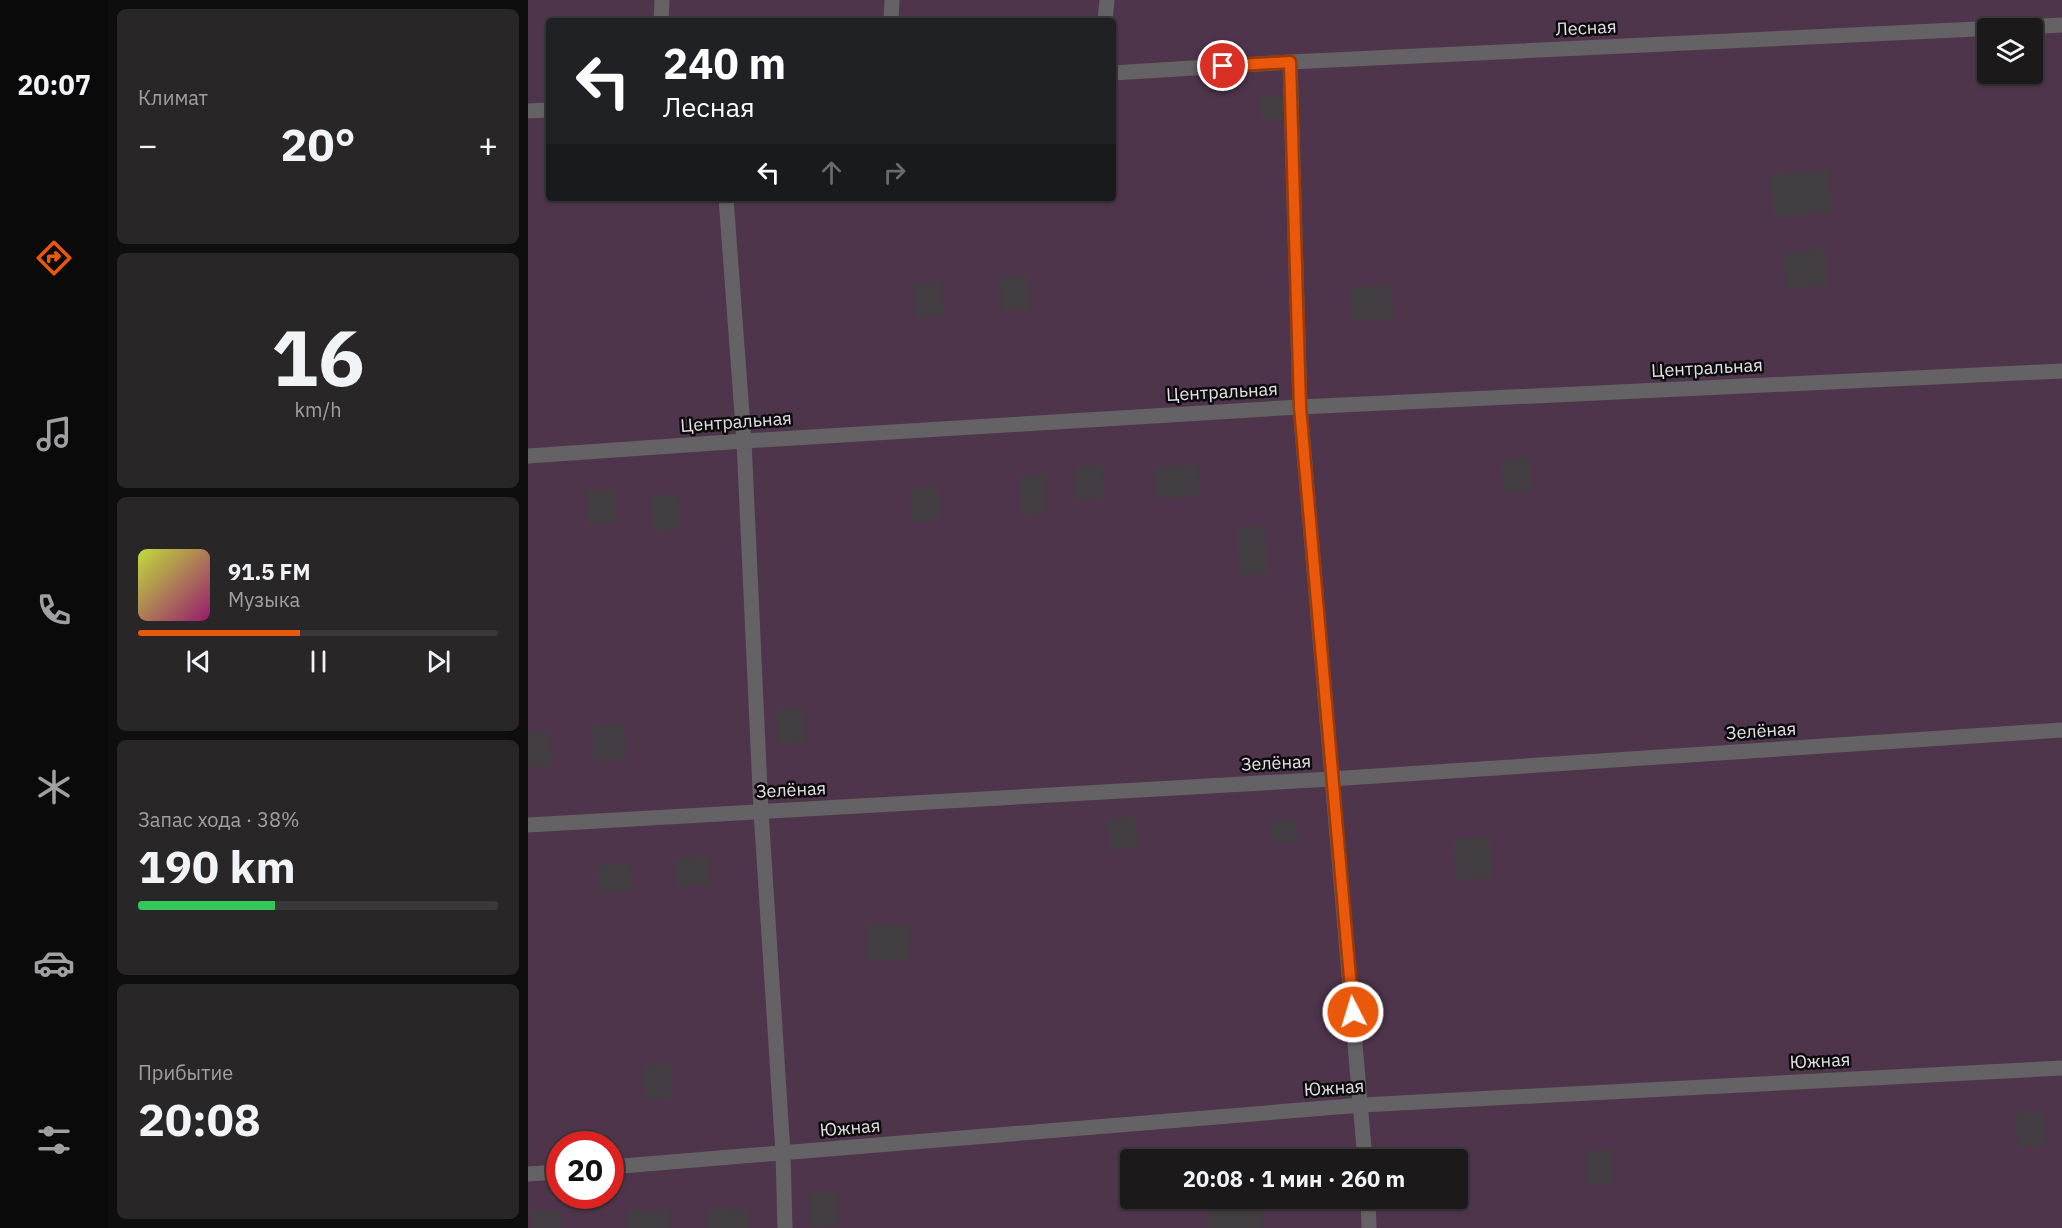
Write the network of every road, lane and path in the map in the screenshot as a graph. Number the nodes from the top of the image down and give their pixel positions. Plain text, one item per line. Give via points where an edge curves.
1 (662, 0) edge
2 (892, 0) edge
3 (1107, 0) edge
4 (661, 18) edge
5 (891, 18) edge
6 (1105, 18) edge
7 (2062, 25) edge
8 (1290, 62) junction
9 (1116, 73) edge
10 (546, 110) edge
11 (528, 111) edge
12 (726, 201) edge
13 (2062, 371) edge
14 (1300, 407) junction
15 (744, 441) junction
16 (528, 456) edge
17 (2062, 730) edge
18 (1331, 779) junction
19 (761, 812) junction
20 (528, 825) edge
21 (2062, 1068) edge
22 (1362, 1105) junction
23 (1364, 1149) edge
24 (783, 1153) junction
25 (624, 1166) edge
26 (546, 1173) edge
27 (528, 1174) edge
28 (1368, 1209) edge
29 (785, 1228) edge
30 (1369, 1228) edge

1 - 4 lane
2 - 5 lane
3 - 6 lane
7 - 8 lane, Лесная
8 - 9 lane, Лесная
8 - 14 lane
10 - 11 lane
12 - 15 lane
13 - 14 lane, Центральная
14 - 15 lane, Центральная
14 - 18 lane
15 - 16 lane, Центральная
15 - 19 lane
17 - 18 lane, Зелёная
18 - 19 lane, Зелёная
18 - 22 lane
19 - 20 lane, Зелёная
19 - 24 lane
21 - 22 lane, Южная
22 - 23 lane
22 - 24 lane, Южная
24 - 25 lane, Южная
24 - 29 lane
26 - 27 lane
28 - 30 lane

